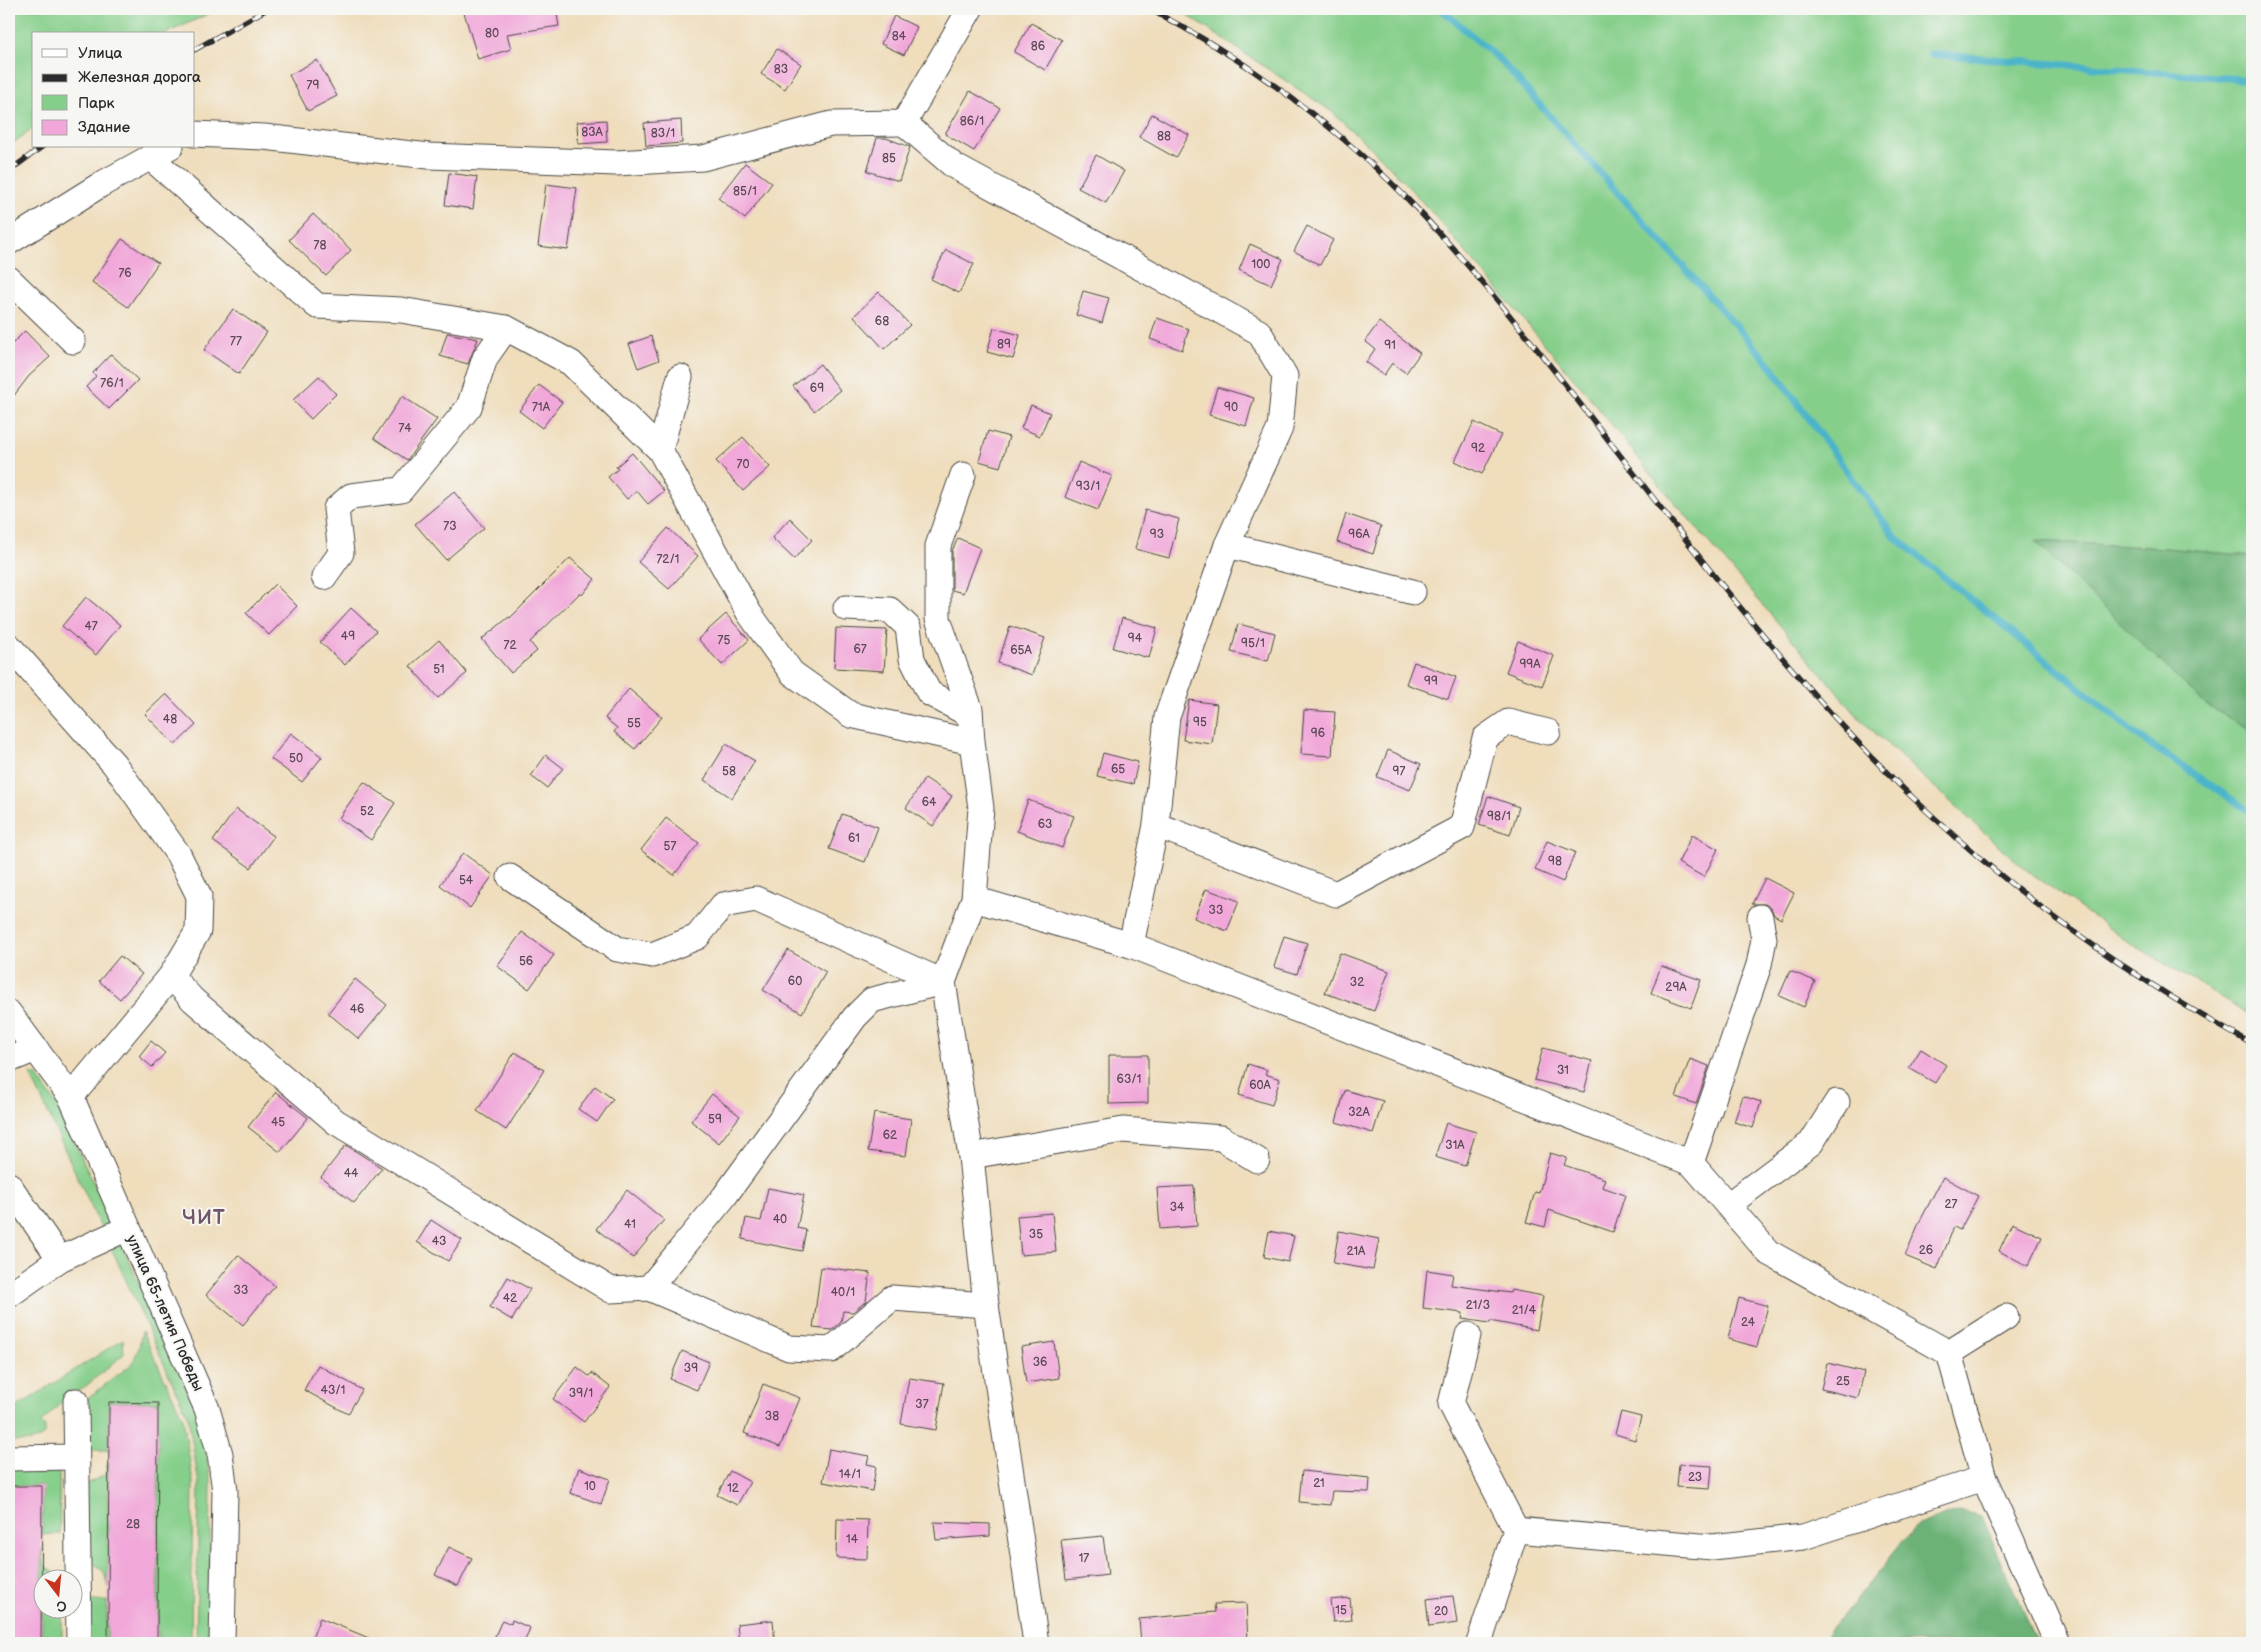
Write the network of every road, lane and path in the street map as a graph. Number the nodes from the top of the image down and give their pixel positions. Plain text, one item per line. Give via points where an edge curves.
1 (970, 9) edge
2 (904, 123) junction
3 (195, 134) edge
4 (160, 152) edge
5 (9, 242) edge
6 (9, 279) edge
7 (506, 328) junction
8 (73, 341) dead end
9 (680, 377) dead end
10 (660, 450) junction
11 (963, 475) dead end
12 (1227, 545) junction
13 (324, 577) dead end
14 (1413, 592) dead end
15 (846, 608) dead end
16 (9, 646) edge
17 (970, 715) junction
18 (1548, 732) dead end
19 (972, 742) junction
20 (1156, 825) junction
21 (510, 877) dead end
22 (974, 899) junction
23 (1760, 917) dead end
24 (1131, 945) junction
25 (171, 976) junction
26 (943, 982) junction
27 (9, 1013) edge
28 (36, 1049) junction
29 (9, 1060) edge
30 (71, 1097) junction
31 (1837, 1102) dead end
32 (971, 1156) junction
33 (1257, 1160) dead end
34 (1691, 1162) junction
35 (9, 1185) edge
36 (1728, 1205) junction
37 (128, 1228) junction
38 (60, 1259) junction
39 (649, 1288) junction
40 (9, 1296) edge
41 (986, 1304) junction
42 (2006, 1317) dead end
43 (1468, 1334) dead end
44 (1949, 1353) junction
45 (76, 1401) dead end
46 (76, 1457) junction
47 (9, 1458) edge
48 (1984, 1478) junction
49 (1516, 1530) junction
50 (79, 1643) edge
51 (222, 1643) edge
52 (1036, 1643) edge
53 (1479, 1643) edge
54 (2057, 1643) edge

1 - 2 street
2 - 3 street via 831,124 703,158 616,163 429,156 264,137
2 - 12 street via 954,166 1259,332 1285,376 1280,428
4 - 5 street
4 - 7 street via 317,306 401,310
6 - 8 street
7 - 10 street via 571,363
7 - 13 street via 485,358 469,406 401,490 351,496 336,508 341,553
9 - 10 street
10 - 19 street via 749,613 792,673 851,715
11 - 17 street via 938,546 938,619
12 - 14 street
12 - 20 street via 1167,716
15 - 17 street via 890,610 908,627 912,659 929,693
16 - 25 street via 114,764 178,854 199,896 198,931
17 - 19 street
18 - 20 street via 1508,722 1485,738 1462,827 1336,894
19 - 22 street via 981,808
20 - 24 street
21 - 26 street via 617,949 652,955 697,937 723,905 756,899
22 - 24 street
22 - 26 street
23 - 34 street via 1764,939 1759,965
24 - 34 street
25 - 30 street
25 - 39 street via 194,1000 336,1122 611,1290
26 - 32 street
26 - 39 street via 872,1000 854,1017 724,1197
27 - 28 street, улица 65-летия Победы
28 - 29 street
28 - 30 street, улица 65-летия Победы
30 - 37 street, улица 65-летия Победы
31 - 36 street via 1811,1144
32 - 33 street via 1123,1130 1221,1138
32 - 41 street
34 - 36 street
35 - 38 street
36 - 44 street via 1768,1252
37 - 38 street
37 - 51 street, улица 65-летия Победы via 207,1409 220,1454 225,1491
38 - 40 street
39 - 41 street via 789,1348 831,1350 892,1298
41 - 52 street
42 - 44 street
43 - 49 street via 1451,1404
44 - 48 street
45 - 46 street
46 - 47 street
46 - 50 street
48 - 49 street via 1803,1537 1749,1543 1712,1547
48 - 54 street
49 - 53 street

